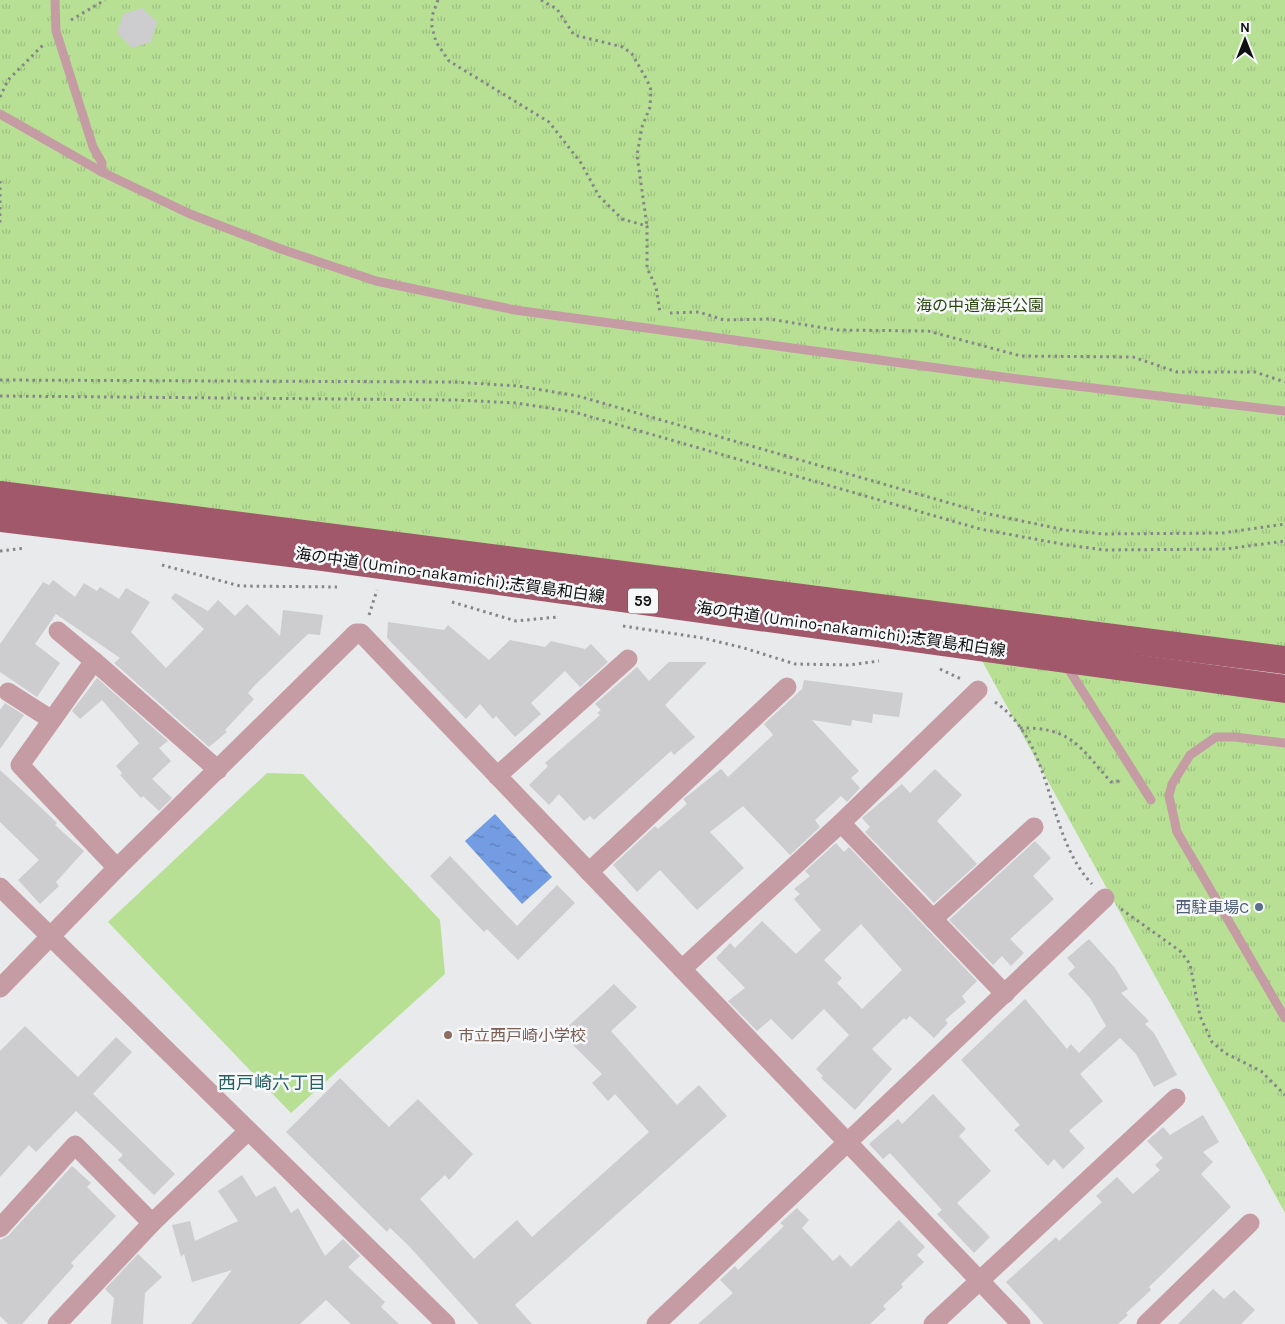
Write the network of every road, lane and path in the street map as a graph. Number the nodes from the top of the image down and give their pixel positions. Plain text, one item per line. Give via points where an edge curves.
1 (55, 0) edge
2 (438, 0) edge
3 (541, 0) edge
4 (0, 114) edge
5 (102, 172) junction
6 (0, 181) edge
7 (0, 225) edge
8 (647, 226) junction
9 (660, 314) junction
10 (657, 330) junction
11 (0, 380) edge
12 (1285, 382) edge
13 (0, 396) edge
14 (1285, 411) edge
15 (0, 495) edge
16 (0, 518) edge
17 (1285, 524) edge
18 (1285, 541) edge
19 (33, 546) dead end
20 (0, 551) edge
21 (152, 562) dead end
22 (338, 587) dead end
23 (367, 589) dead end
24 (377, 590) junction
25 (386, 590) dead end
26 (443, 600) dead end
27 (559, 616) dead end
28 (617, 624) dead end
29 (58, 631) dead end
30 (361, 633) junction
31 (1061, 658) junction
32 (628, 659) dead end
33 (1285, 660) edge
34 (94, 661) junction
35 (888, 662) dead end
36 (933, 666) dead end
37 (786, 687) dead end
38 (1285, 689) edge
39 (978, 690) junction
40 (8, 692) dead end
41 (52, 720) junction
42 (1020, 728) junction
43 (1285, 743) edge
44 (218, 770) junction
45 (497, 776) junction
46 (1138, 779) junction
47 (1152, 800) dead end
48 (841, 823) junction
49 (1034, 827) dead end
50 (118, 868) junction
51 (589, 872) junction
52 (0, 887) edge
53 (1105, 898) junction
54 (933, 919) junction
55 (50, 937) junction
56 (682, 969) junction
57 (0, 988) edge
58 (1005, 994) junction
59 (1285, 1018) edge
60 (1285, 1095) edge
61 (1176, 1098) dead end
62 (248, 1131) junction
63 (848, 1144) junction
64 (152, 1223) junction
65 (1250, 1223) dead end
66 (0, 1228) edge
67 (979, 1280) junction
68 (57, 1324) edge
69 (446, 1324) edge
70 (656, 1324) edge
71 (933, 1324) edge
72 (1021, 1324) edge
73 (1146, 1324) edge

1 - 5 lane via 56,32 93,147 102,163
2 - 8 path via 432,27 436,42 449,61 549,122 581,163 599,196 622,219
3 - 8 path via 556,9 574,35 604,40 632,54 647,80 651,90 650,107 637,155
4 - 5 lane
5 - 10 lane via 199,217 280,249 376,281 515,310
6 - 7 path
8 - 9 path via 647,268 656,287
9 - 10 path
9 - 12 path via 699,312 724,320 769,319 836,330 928,332 1021,356 1133,357 1177,372 1255,372
10 - 14 lane via 1008,378
11 - 17 path via 455,382 518,386 578,396 984,513 1064,530 1103,534 1222,534
13 - 18 path via 338,398 516,403 574,412 980,529 1066,545 1105,550 1226,549
15 - 33 main road, 海の中道 (Umino-nakamichi);志賀島和白線 / 59
16 - 31 main road, 海の中道 (Umino-nakamichi);志賀島和白線 / 59 via 323,557
19 - 20 path
21 - 22 path via 240,586
23 - 24 path
24 - 25 path
24 - 30 path
26 - 27 path via 516,621
28 - 35 path via 703,638 795,664
29 - 34 street
30 - 44 street via 356,634
30 - 45 street
31 - 38 main road, 海の中道 (Umino-nakamichi);志賀島和白線 / 59
31 - 46 lane
32 - 45 street
34 - 41 street
34 - 44 street
36 - 39 path
37 - 51 street
39 - 42 path via 1006,710
39 - 48 street
40 - 41 street
41 - 50 street via 20,765
42 - 46 path via 1041,728 1073,739 1111,782
42 - 53 path via 1031,744 1047,781 1066,839 1084,876
43 - 59 lane via 1216,737 1190,755 1172,784 1169,796 1177,832
44 - 50 street
45 - 51 street
46 - 47 lane
48 - 54 street
48 - 56 street
49 - 54 street
50 - 55 street
51 - 56 street
52 - 55 street
53 - 58 street
53 - 60 path via 1180,951 1190,964 1200,1016 1212,1042 1225,1053 1261,1071
54 - 58 street
55 - 57 street
55 - 62 street
56 - 63 street
58 - 63 street
61 - 67 street
62 - 64 street
62 - 69 street
63 - 67 street
63 - 70 street
64 - 66 street via 75,1145
64 - 68 street
65 - 73 street
67 - 71 street
67 - 72 street

